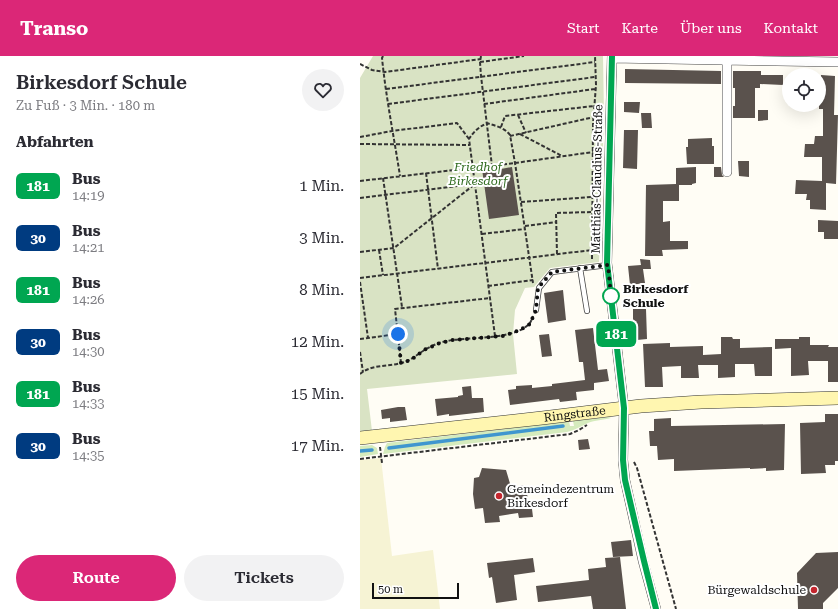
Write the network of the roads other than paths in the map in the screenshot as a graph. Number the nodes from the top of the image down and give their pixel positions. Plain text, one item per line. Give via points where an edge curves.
1 (612, 57) edge
2 (727, 60) junction
3 (838, 62) edge
4 (727, 172) dead end
5 (608, 265) junction
6 (580, 268) junction
7 (536, 310) road end
8 (587, 311) dead end
9 (838, 398) edge
10 (624, 408) junction
11 (360, 438) edge
12 (656, 609) edge

1 - 2 street
1 - 5 street, Matthias-Claudius-Straße
2 - 3 street
2 - 4 street
5 - 6 lane
5 - 10 street, Matthias-Claudius-Straße
6 - 7 lane via 552,272 538,288
6 - 8 lane
9 - 10 main road, Ringstraße via 701,402
10 - 11 main road, Ringstraße
10 - 12 street, Matthias-Claudius-Straße via 625,480

